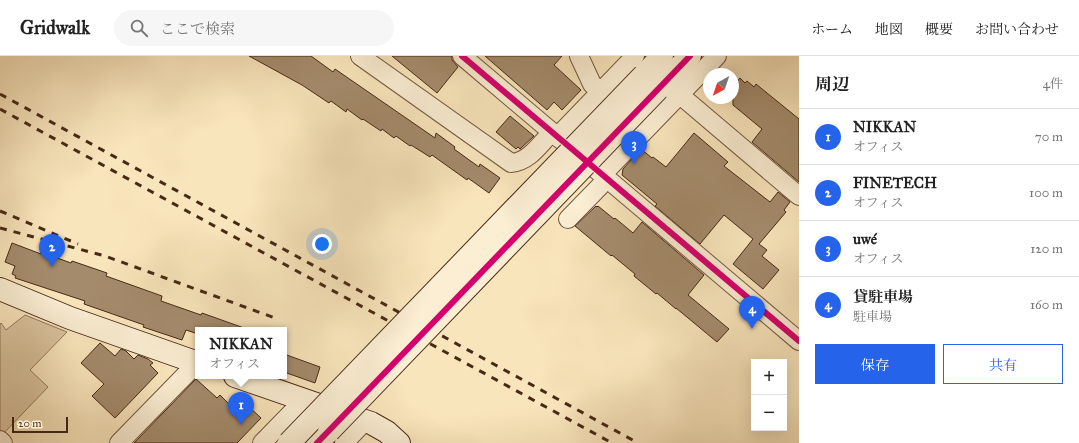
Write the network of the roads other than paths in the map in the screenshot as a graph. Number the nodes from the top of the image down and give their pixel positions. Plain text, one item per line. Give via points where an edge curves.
1 (360, 56) edge
2 (463, 56) edge
3 (579, 56) edge
4 (662, 56) edge
5 (690, 56) edge
6 (717, 56) edge
7 (646, 73) edge
8 (601, 92) junction
9 (680, 95) junction
10 (555, 134) junction
11 (604, 177) junction
12 (799, 196) edge
13 (568, 220) dead end
14 (0, 290) edge
15 (799, 341) edge
16 (195, 362) edge
17 (195, 365) edge
18 (244, 379) edge
19 (304, 400) junction
20 (365, 421) junction
21 (0, 440) edge
22 (4, 443) edge
23 (119, 443) edge
24 (262, 443) edge
25 (289, 443) edge
26 (317, 443) edge
27 (344, 443) edge
28 (399, 443) edge

1 - 10 street via 511,163 519,163
2 - 10 street
3 - 8 street via 592,84
4 - 7 street
5 - 7 street
6 - 9 street
7 - 8 street
7 - 25 street, bridge
7 - 26 street, bridge
8 - 10 street
9 - 11 street
9 - 12 street
10 - 11 street
11 - 13 street
11 - 15 street
14 - 16 street via 83,323
17 - 23 street
18 - 19 street
19 - 20 street
19 - 24 street
20 - 27 street
20 - 28 street via 387,432
21 - 22 street

